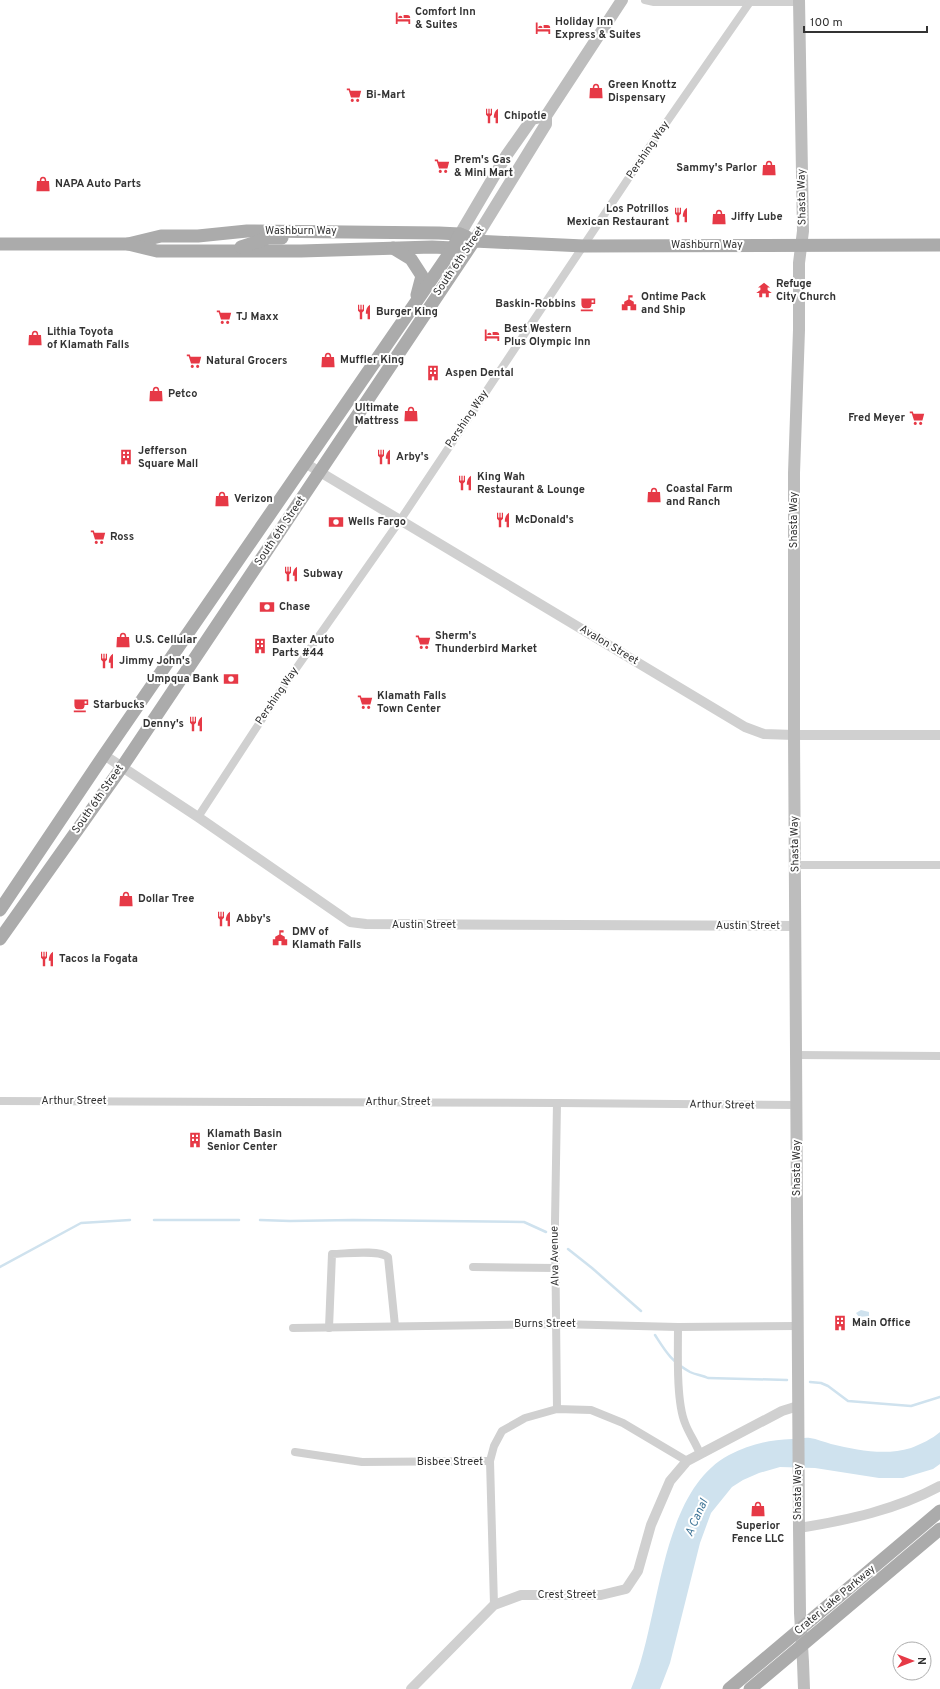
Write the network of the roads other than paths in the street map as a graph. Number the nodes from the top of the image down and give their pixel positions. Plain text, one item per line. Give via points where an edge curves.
1 (622, 0) edge
2 (645, 0) edge
3 (799, 1) edge
4 (750, 2) junction
5 (546, 116) junction
6 (313, 231) junction
7 (355, 232) junction
8 (222, 233) junction
9 (460, 234) junction
10 (474, 241) junction
11 (0, 244) edge
12 (128, 244) junction
13 (584, 246) junction
14 (801, 246) junction
15 (940, 246) edge
16 (393, 248) junction
17 (453, 248) junction
18 (172, 251) junction
19 (230, 251) junction
20 (271, 251) junction
21 (414, 305) junction
22 (305, 463) junction
23 (320, 471) junction
24 (401, 519) junction
25 (940, 735) edge
26 (794, 736) junction
27 (104, 755) junction
28 (122, 766) junction
29 (198, 817) junction
30 (940, 865) edge
31 (795, 866) junction
32 (0, 910) edge
33 (795, 926) junction
34 (0, 939) edge
35 (796, 1055) junction
36 (940, 1056) edge
37 (0, 1101) edge
38 (557, 1103) junction
39 (796, 1106) junction
40 (473, 1267) dead end
41 (556, 1268) junction
42 (557, 1324) junction
43 (394, 1326) junction
44 (798, 1326) junction
45 (678, 1327) junction
46 (293, 1328) dead end
47 (330, 1328) junction
48 (798, 1406) junction
49 (557, 1409) junction
50 (295, 1452) dead end
51 (700, 1454) junction
52 (490, 1461) junction
53 (687, 1461) junction
54 (940, 1486) edge
55 (940, 1512) edge
56 (799, 1528) junction
57 (940, 1529) edge
58 (494, 1605) junction
59 (801, 1629) junction
60 (802, 1645) junction
61 (411, 1689) edge
62 (729, 1689) edge
63 (750, 1689) edge
64 (804, 1689) edge

1 - 5 main road, South 6th Street
2 - 4 street
3 - 4 street
3 - 14 main road, Shasta Way via 803,231
4 - 13 street, Pershing Way
5 - 9 main road, South 6th Street via 532,119 506,156
5 - 10 main road, South 6th Street via 546,124
6 - 7 main road, Washburn Way
6 - 8 main road, Washburn Way
6 - 19 main road via 313,238 268,238
7 - 9 main road, Washburn Way
7 - 20 main road via 331,241 279,243 273,246
8 - 12 main road, Washburn Way via 161,236
8 - 18 main road via 221,242
9 - 10 main road, Washburn Way
9 - 17 main road, South 6th Street
10 - 13 main road, Washburn Way
10 - 17 main road, Washburn Way
10 - 23 main road, South 6th Street
11 - 12 main road, Washburn Way
12 - 18 main road, Washburn Way via 157,251
13 - 14 main road, Washburn Way
13 - 24 street, Pershing Way
14 - 15 main road, Washburn Way
14 - 26 main road, Shasta Way via 794,473
16 - 17 main road, Washburn Way
16 - 20 main road, Washburn Way
16 - 21 main road via 411,259 422,276
17 - 21 main road, South 6th Street
18 - 19 main road, Washburn Way
19 - 20 main road, Washburn Way
21 - 22 main road, South 6th Street
22 - 23 street, Avalon Street
22 - 27 main road, South 6th Street
23 - 24 street, Avalon Street
23 - 28 main road, South 6th Street
24 - 26 street, Avalon Street via 745,727 764,734
24 - 29 street, Pershing Way via 280,690
25 - 26 street, Avalon Street
26 - 31 main road, Shasta Way
27 - 28 street, Austin Street
27 - 32 main road, South 6th Street
28 - 29 street, Austin Street
28 - 34 main road, South 6th Street
29 - 33 street, Austin Street via 350,922
30 - 31 street
31 - 33 main road, Shasta Way
33 - 35 main road, Shasta Way
35 - 36 street
35 - 39 main road, Shasta Way
37 - 38 street, Arthur Street
38 - 39 street, Arthur Street
38 - 41 street, Alva Avenue
39 - 44 main road, Shasta Way
40 - 41 street
41 - 42 street, Alva Avenue
42 - 43 street, Burns Street
42 - 45 street, Burns Street
42 - 49 street, Alva Avenue
43 - 47 street, Burns Street
43 - 47 street via 388,1257 375,1253 332,1254
44 - 45 street, Burns Street
44 - 48 main road, Shasta Way
45 - 51 street via 680,1404 685,1424
46 - 47 street, Burns Street
48 - 51 street, Crest Street via 782,1411
48 - 56 main road, Shasta Way
49 - 52 street, Bisbee Street via 525,1418 502,1431
49 - 53 street, Bisbee Street via 591,1410 623,1423
50 - 52 street, Bisbee Street via 362,1462
51 - 53 street, Crest Street
52 - 58 street
53 - 58 street, Crest Street via 670,1481 651,1525 638,1571 626,1589 601,1596 521,1595
54 - 56 street via 919,1498 891,1508
55 - 59 main road, Crater Lake Parkway
56 - 59 main road, Shasta Way
57 - 60 main road, Crater Lake Parkway
58 - 61 street, Crest Street
59 - 60 main road, Shasta Way
59 - 62 main road, Crater Lake Parkway
60 - 63 main road, Crater Lake Parkway
60 - 64 main road, Shasta Way

